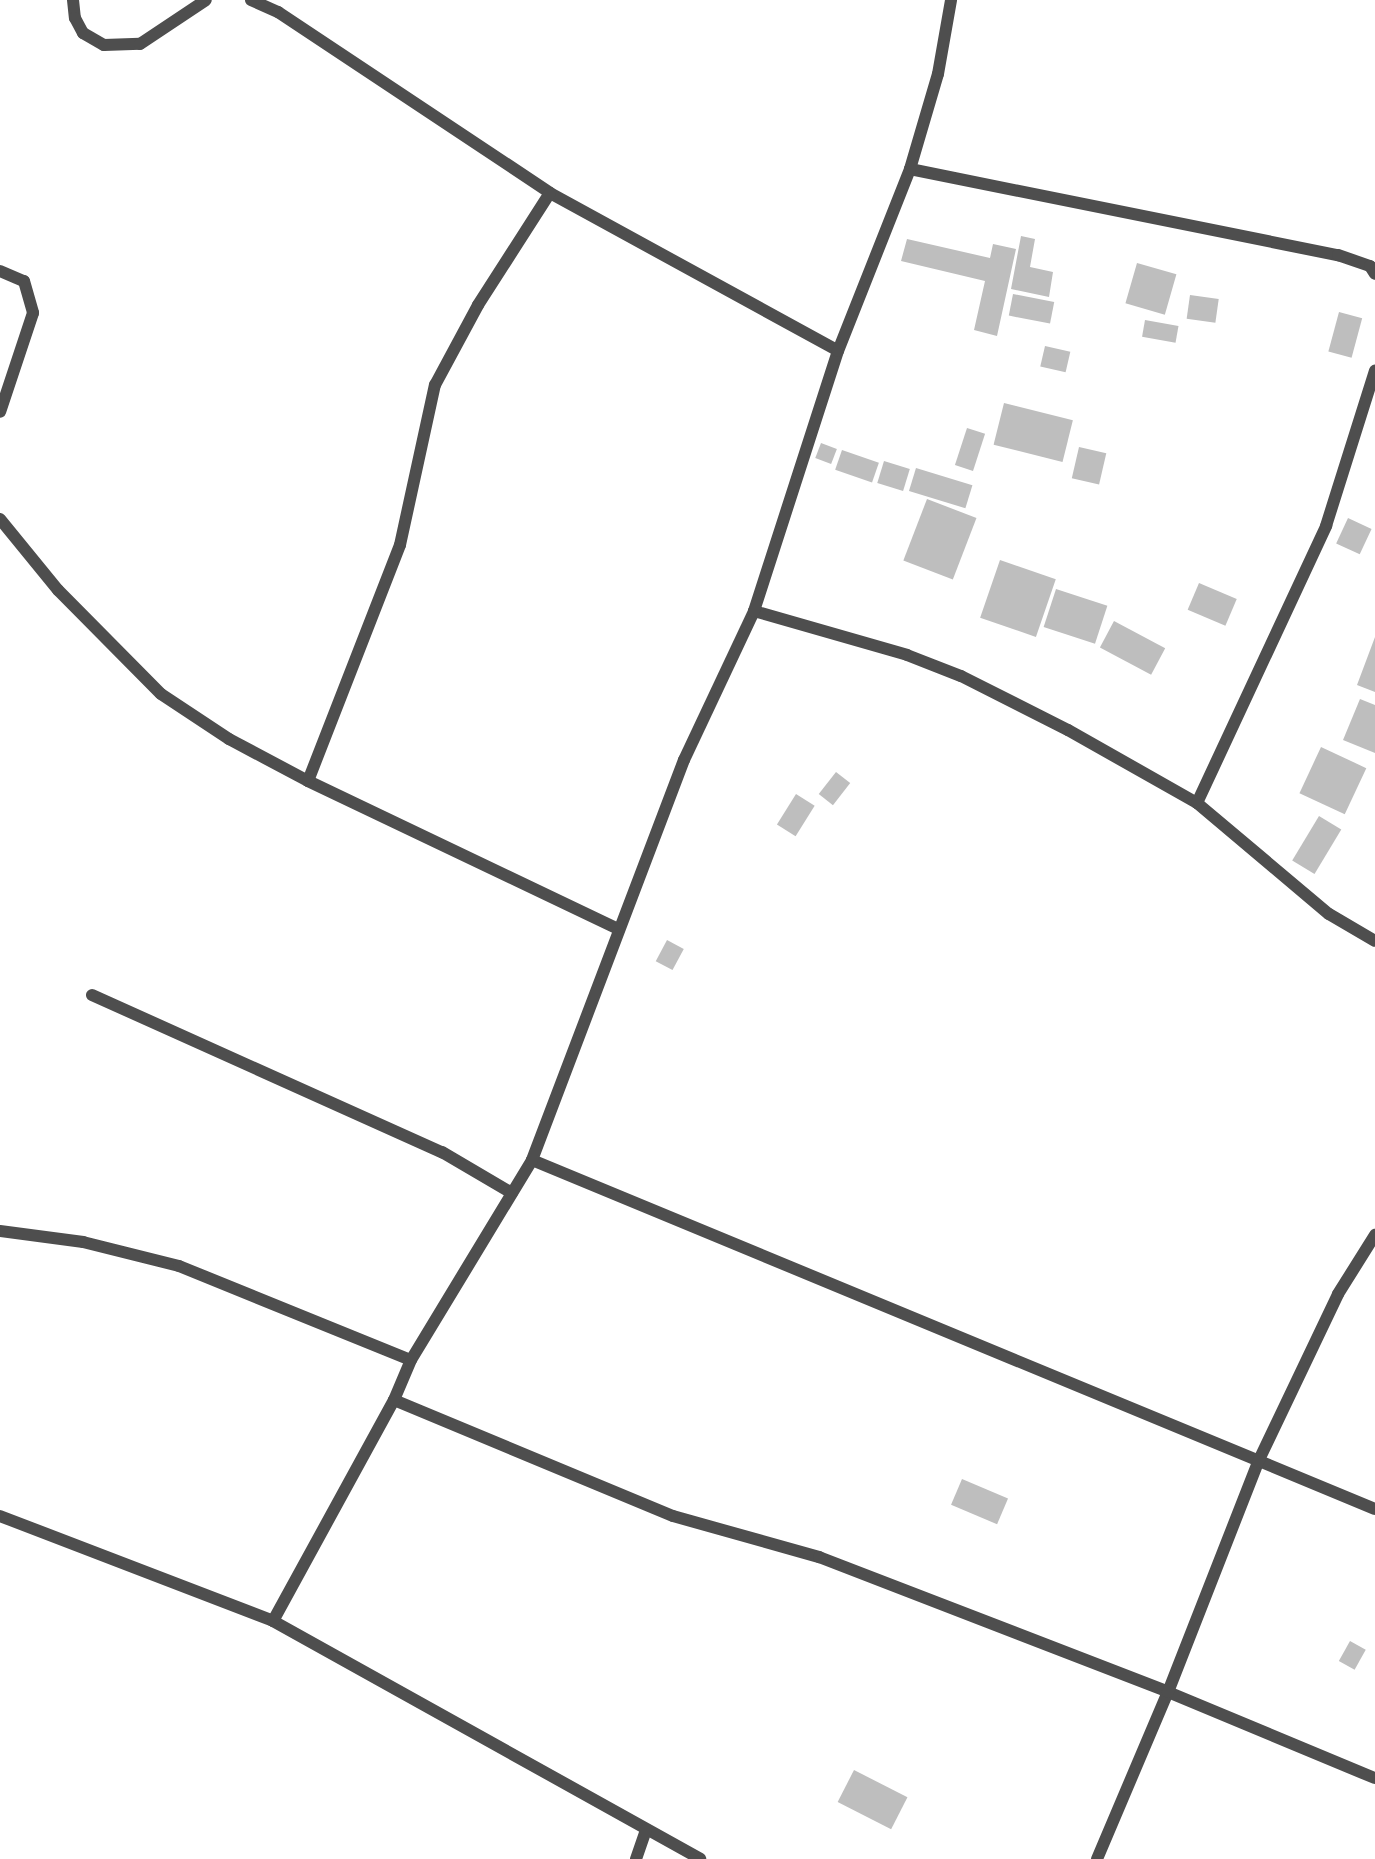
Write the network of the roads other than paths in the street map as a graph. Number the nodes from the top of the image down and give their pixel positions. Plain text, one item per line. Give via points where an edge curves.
1 (73, 0) edge
2 (206, 0) edge
3 (251, 0) edge
4 (951, 0) edge
5 (910, 169) junction
6 (550, 194) junction
7 (0, 271) edge
8 (1375, 274) edge
9 (838, 351) junction
10 (1375, 371) edge
11 (0, 412) edge
12 (0, 519) edge
13 (754, 611) junction
14 (308, 781) junction
15 (1197, 804) junction
16 (618, 929) junction
17 (1375, 941) edge
18 (92, 995) dead end
19 (532, 1160) junction
20 (512, 1193) junction
21 (0, 1231) edge
22 (1375, 1235) edge
23 (411, 1360) junction
24 (394, 1400) junction
25 (1258, 1462) junction
26 (1375, 1509) edge
27 (0, 1516) edge
28 (273, 1621) junction
29 (1168, 1692) junction
30 (1375, 1778) edge
31 (646, 1830) junction
32 (636, 1859) edge
33 (700, 1859) edge
34 (1097, 1859) edge

1 - 2 street via 75,18 83,33 104,45 140,44
3 - 6 street via 278,12
4 - 5 street via 938,74
5 - 8 street via 1338,255 1370,266
5 - 9 street
6 - 9 street
6 - 14 street via 478,305 435,385 400,545
7 - 11 street via 24,281 33,313
9 - 13 street
10 - 15 street via 1326,526
12 - 14 street via 58,590 161,694 229,739
13 - 15 street via 907,655 961,676 1068,730
13 - 16 street via 684,760
14 - 16 street
15 - 17 street via 1329,914
16 - 19 street
18 - 20 street via 442,1152
19 - 20 street
19 - 25 street
20 - 23 street
21 - 23 street via 83,1242 179,1266
22 - 25 street via 1338,1294
23 - 24 street
24 - 28 street
24 - 29 street via 674,1516 819,1557
25 - 26 street
25 - 29 street
27 - 28 street
28 - 31 street
29 - 30 street
29 - 34 street
31 - 32 street
31 - 33 street

